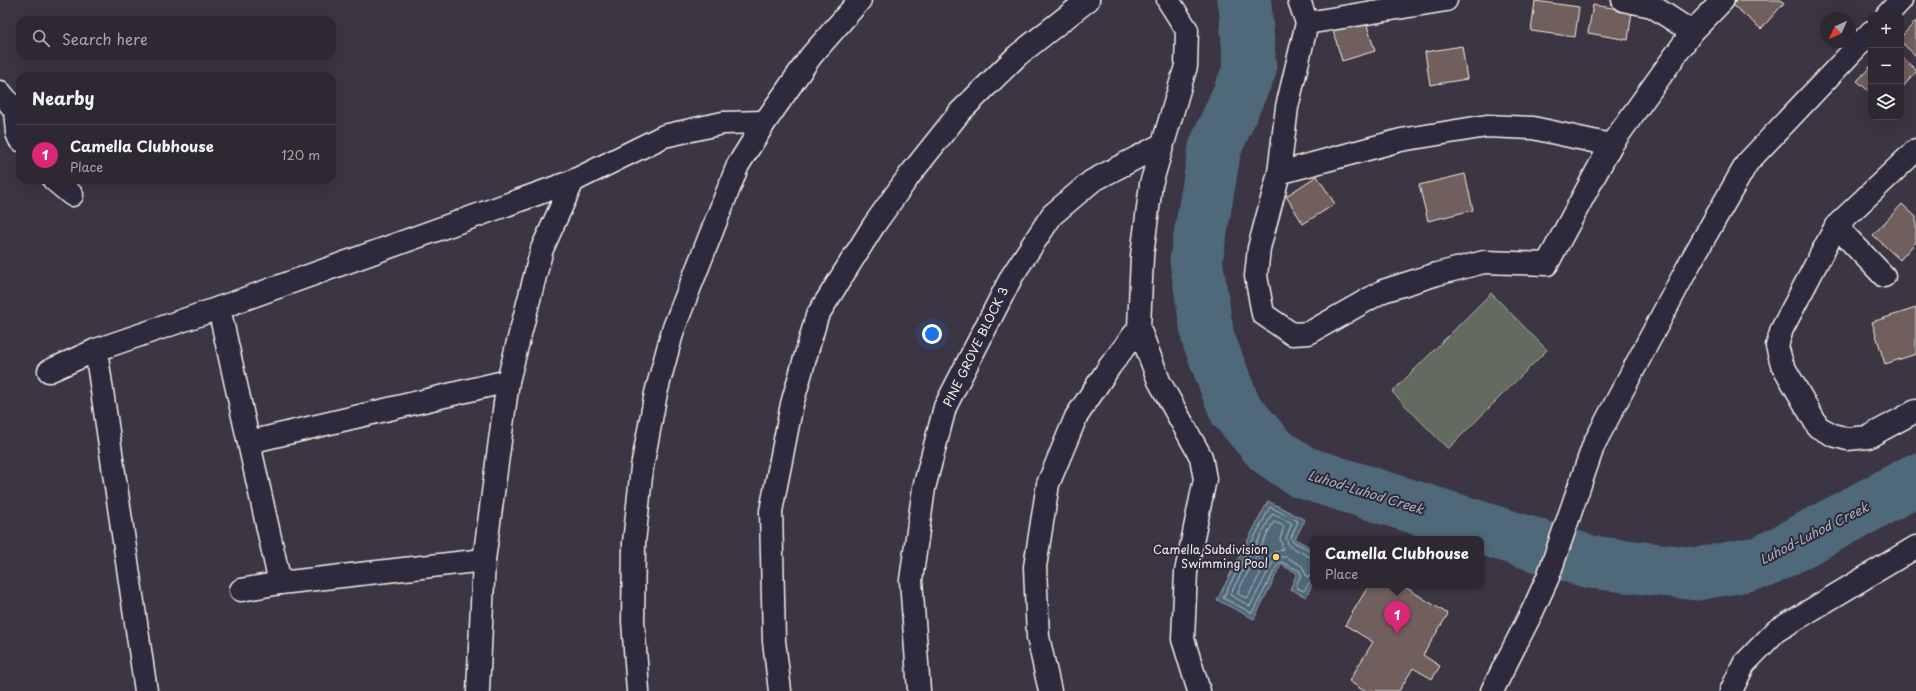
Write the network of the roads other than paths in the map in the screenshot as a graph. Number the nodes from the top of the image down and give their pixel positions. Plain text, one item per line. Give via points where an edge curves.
1 (860, 0) edge
2 (1088, 0) edge
3 (1168, 0) edge
4 (1299, 0) edge
5 (1446, 0) edge
6 (1623, 0) edge
7 (1723, 0) edge
8 (1901, 0) edge
9 (1890, 12) edge
10 (1307, 23) junction
11 (1692, 32) junction
12 (1868, 35) edge
13 (0, 92) edge
14 (16, 106) edge
15 (765, 122) junction
16 (1611, 145) junction
17 (1161, 146) junction
18 (1916, 150) edge
19 (1279, 173) junction
20 (572, 181) junction
21 (59, 184) edge
22 (72, 195) dead end
23 (1836, 226) junction
24 (1884, 276) dead end
25 (219, 308) junction
26 (1138, 328) junction
27 (96, 350) junction
28 (49, 371) dead end
29 (508, 381) junction
30 (1916, 411) edge
31 (249, 442) junction
32 (1916, 547) edge
33 (484, 560) junction
34 (280, 583) junction
35 (241, 590) dead end
36 (146, 691) edge
37 (478, 691) edge
38 (638, 691) edge
39 (780, 691) edge
40 (919, 691) edge
41 (1050, 691) edge
42 (1199, 691) edge
43 (1492, 691) edge
44 (1731, 691) edge

1 - 15 street via 811,56
2 - 39 street via 1018,55 960,112 874,225 817,316 792,404 771,511 774,641
3 - 17 street via 1187,30 1186,66
4 - 10 street
5 - 10 street
6 - 11 street via 1652,6
7 - 11 street
8 - 9 street
10 - 19 street via 1287,107
11 - 16 street
12 - 43 street via 1747,163 1594,444 1548,577
13 - 14 street
15 - 20 street via 723,123 664,136
15 - 38 street via 735,173 673,330 656,393 642,467 634,543 632,620
16 - 19 street via 1533,128 1487,126 1401,140
16 - 19 street via 1547,264 1484,262 1437,274 1383,291 1309,332 1292,334 1263,314 1256,276 1259,248
17 - 26 street via 1151,184 1142,256
17 - 40 street, PINE GROVE BLOCK 3 via 1092,181 1052,215 1012,276 945,407 924,488 911,580
18 - 23 street
20 - 25 street
20 - 29 street via 542,249
21 - 22 street
23 - 24 street
23 - 30 street via 1782,328 1777,346 1782,364 1818,428 1833,435 1847,439 1868,437
25 - 27 street
25 - 31 street
26 - 41 street via 1076,417 1048,484 1035,567 1038,637
26 - 42 street via 1159,381 1201,457 1205,479 1186,572 1183,639
27 - 28 street
27 - 36 street
29 - 31 street
29 - 33 street
31 - 34 street
32 - 44 street via 1776,630 1744,664
33 - 34 street
33 - 37 street
34 - 35 street

